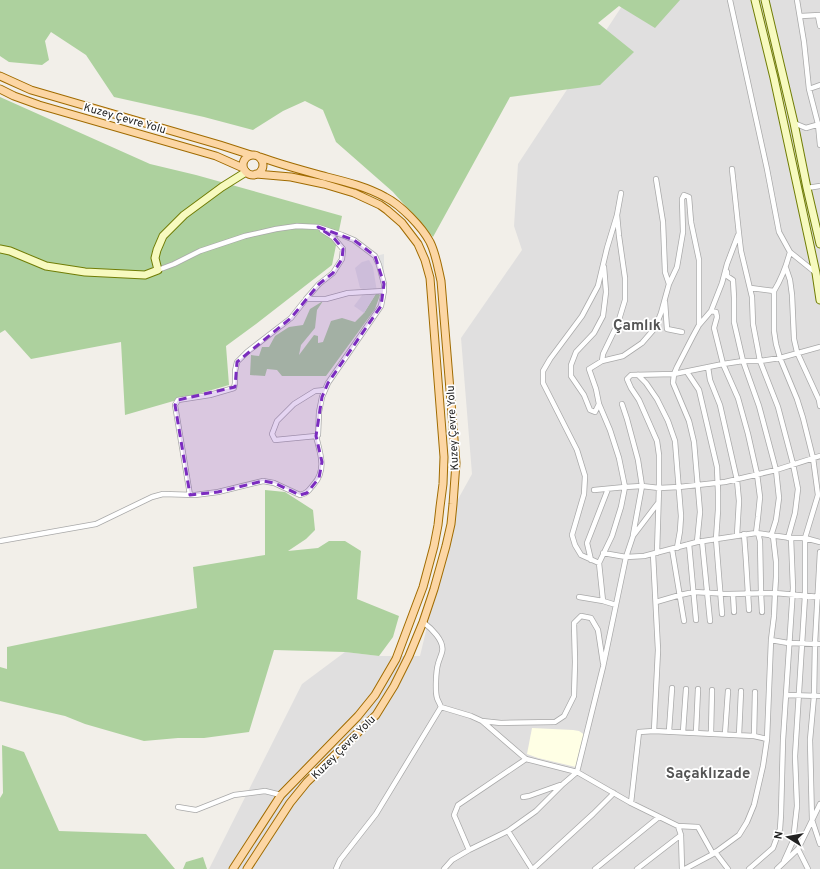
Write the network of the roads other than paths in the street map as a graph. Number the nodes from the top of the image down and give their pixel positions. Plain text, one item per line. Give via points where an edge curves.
1 (730, 0) edge
2 (755, 0) edge
3 (765, 0) edge
4 (797, 0) edge
5 (801, 16) junction
6 (819, 16) edge
7 (820, 26) edge
8 (0, 76) edge
9 (820, 86) edge
10 (0, 89) edge
11 (809, 89) junction
12 (794, 123) junction
13 (819, 124) edge
14 (820, 145) edge
15 (251, 154) junction
16 (260, 157) junction
17 (732, 169) dead end
18 (244, 170) junction
19 (256, 174) junction
20 (656, 179) dead end
21 (820, 186) edge
22 (807, 188) junction
23 (621, 193) dead end
24 (617, 215) junction
25 (318, 228) junction
26 (738, 234) junction
27 (820, 244) edge
28 (0, 249) edge
29 (790, 252) junction
30 (604, 262) junction
31 (727, 264) junction
32 (786, 268) junction
33 (158, 270) junction
34 (816, 273) junction
35 (669, 284) junction
36 (750, 288) junction
37 (384, 291) junction
38 (774, 292) junction
39 (306, 299) junction
40 (664, 300) junction
41 (820, 300) edge
42 (711, 311) junction
43 (699, 325) junction
44 (682, 332) dead end
45 (820, 347) edge
46 (798, 352) junction
47 (780, 358) junction
48 (602, 361) junction
49 (743, 361) junction
50 (760, 361) junction
51 (723, 364) junction
52 (708, 367) junction
53 (687, 372) junction
54 (674, 374) junction
55 (638, 375) junction
56 (325, 390) junction
57 (599, 404) junction
58 (622, 404) dead end
59 (820, 406) edge
60 (316, 436) junction
61 (820, 456) edge
62 (813, 458) junction
63 (793, 464) junction
64 (776, 470) junction
65 (757, 474) junction
66 (737, 480) junction
67 (718, 483) junction
68 (698, 485) junction
69 (642, 486) junction
70 (626, 487) junction
71 (679, 487) junction
72 (659, 488) junction
73 (608, 489) junction
74 (594, 490) dead end
75 (190, 495) junction
76 (658, 503) junction
77 (757, 533) junction
78 (744, 534) junction
79 (736, 535) junction
80 (633, 536) junction
81 (772, 536) junction
82 (790, 538) junction
83 (805, 538) junction
84 (716, 539) junction
85 (0, 542) edge
86 (700, 542) junction
87 (820, 542) edge
88 (689, 544) junction
89 (674, 548) junction
90 (820, 552) edge
91 (603, 553) junction
92 (655, 554) junction
93 (626, 557) junction
94 (591, 560) junction
95 (598, 562) junction
96 (694, 592) junction
97 (707, 593) junction
98 (761, 593) junction
99 (720, 594) junction
100 (733, 594) junction
101 (748, 594) junction
102 (775, 594) junction
103 (680, 595) junction
104 (792, 595) junction
105 (805, 596) junction
106 (579, 597) dead end
107 (819, 597) edge
108 (603, 601) junction
109 (656, 602) junction
110 (616, 605) junction
111 (749, 610) dead end
112 (734, 612) dead end
113 (762, 612) dead end
114 (722, 614) dead end
115 (696, 620) dead end
116 (684, 621) dead end
117 (710, 621) dead end
118 (423, 622) junction
119 (771, 640) junction
120 (788, 643) junction
121 (801, 644) junction
122 (817, 644) edge
123 (603, 667) junction
124 (672, 688) dead end
125 (686, 689) dead end
126 (698, 689) dead end
127 (712, 690) dead end
128 (728, 691) dead end
129 (741, 691) dead end
130 (755, 692) dead end
131 (786, 694) junction
132 (799, 695) junction
133 (814, 696) junction
134 (820, 696) edge
135 (441, 707) junction
136 (482, 721) junction
137 (654, 731) junction
138 (669, 732) junction
139 (683, 732) junction
140 (696, 733) junction
141 (711, 733) junction
142 (725, 734) junction
143 (739, 735) junction
144 (754, 736) junction
145 (767, 738) junction
146 (526, 759) junction
147 (577, 772) junction
148 (563, 784) junction
149 (614, 793) junction
150 (281, 795) junction
151 (523, 796) dead end
152 (631, 803) junction
153 (820, 804) edge
154 (178, 807) dead end
155 (659, 817) junction
156 (812, 820) junction
157 (678, 826) junction
158 (508, 831) junction
159 (681, 835) junction
160 (820, 844) edge
161 (798, 849) junction
162 (469, 850) junction
163 (714, 853) junction
164 (784, 861) junction
165 (233, 869) edge
166 (247, 869) edge
167 (336, 869) edge
168 (444, 869) edge
169 (532, 869) edge
170 (595, 869) edge
171 (638, 869) edge
172 (683, 869) edge
173 (727, 869) edge
174 (749, 869) edge
175 (777, 869) edge
176 (808, 869) edge

1 - 29 street via 768,169 778,232
2 - 34 main road
3 - 12 main road
4 - 5 street
5 - 6 street
5 - 11 street
6 - 7 street
8 - 15 main road, Kuzey Çevre Yolu via 30,90
9 - 11 street
10 - 18 main road, Kuzey Çevre Yolu via 39,104 216,156
11 - 13 street
12 - 13 street via 806,128
12 - 22 main road
13 - 14 street
15 - 16 main road
15 - 18 main road via 244,159
16 - 19 main road via 263,167
16 - 118 main road, Kuzey Çevre Yolu via 386,197 405,212 430,242 441,281 456,463 446,546
17 - 26 street
18 - 19 main road via 250,175
18 - 33 main road via 184,215 163,236 155,258
19 - 150 main road, Kuzey Çevre Yolu via 291,177 354,193 387,210 402,223 418,244 430,278 444,458 434,546 423,587 396,658 375,695 358,716
20 - 35 street via 663,222 665,272
21 - 22 street
22 - 27 main road
23 - 24 street
24 - 30 street
24 - 48 street via 625,278 625,300
25 - 33 street via 297,226 245,236 200,251
25 - 37 street via 354,240 375,256
25 - 39 street via 333,237 343,249 342,259 333,273
26 - 31 street
26 - 36 street
28 - 33 main road via 46,266 85,272 145,275
29 - 32 street
29 - 34 street
30 - 57 street via 606,292 603,316 594,333 576,352 571,364 571,376 584,395 590,410 595,412
30 - 94 street via 598,286 582,316 543,371 543,383 577,450 586,476 584,494 572,535 581,555
31 - 42 street
31 - 49 street via 727,276 733,280 734,322
32 - 38 street
32 - 46 street via 792,295 794,339
34 - 41 main road
35 - 40 street
35 - 43 street via 677,267 683,232 684,195 689,197 699,260
36 - 38 street
36 - 50 street
37 - 39 street via 348,293 326,299
37 - 56 street via 381,306
38 - 47 street via 774,331
39 - 75 street via 290,318 237,362 234,388 178,400 175,405
40 - 44 street via 667,329
40 - 48 street via 655,328 642,343 623,356
42 - 43 street
42 - 51 street via 716,312 714,328
43 - 54 street
45 - 46 street
46 - 47 street
46 - 59 street
47 - 50 street
47 - 62 street via 798,399
48 - 57 street via 589,370
49 - 50 street
49 - 51 street
49 - 64 street via 759,406
50 - 63 street via 778,407
51 - 52 street
51 - 65 street via 738,398
52 - 53 street
52 - 66 street via 710,380 720,405
53 - 54 street
53 - 67 street via 699,390 717,467
54 - 55 street
54 - 68 street via 673,383 689,421 694,442
55 - 71 street via 657,399 668,421 675,441
55 - 72 street via 631,375 627,379 657,441
56 - 60 street
56 - 60 street via 315,391 294,404 277,421 272,434 275,440
57 - 70 street via 610,430
58 - 69 street via 628,419
60 - 75 street via 322,462 319,478 307,493 300,495 274,483 263,481 218,492
61 - 62 street
62 - 63 street
62 - 83 street via 818,494
63 - 64 street
63 - 82 street via 798,489
64 - 65 street
64 - 81 street via 779,498
65 - 66 street
65 - 77 street via 760,497
66 - 67 street
66 - 79 street via 739,501
67 - 68 street
67 - 84 street
68 - 71 street
68 - 86 street
69 - 70 street
69 - 72 street
69 - 80 street
70 - 73 street
70 - 91 street via 612,536
71 - 72 street
71 - 89 street via 680,530
72 - 76 street
73 - 74 street
73 - 94 street via 587,543
75 - 85 street via 152,496 96,524
76 - 80 street
76 - 92 street
77 - 78 street
77 - 81 street
77 - 98 street via 760,541
78 - 79 street
78 - 101 street
79 - 84 street
80 - 93 street
81 - 82 street
81 - 102 street via 776,562
82 - 83 street
82 - 104 street
83 - 87 street
83 - 105 street
84 - 86 street
84 - 99 street
86 - 88 street
86 - 97 street
88 - 89 street
88 - 96 street
89 - 92 street
89 - 103 street
90 - 107 street
91 - 93 street
91 - 95 street
92 - 93 street
92 - 109 street
93 - 110 street
94 - 95 street
95 - 108 street
96 - 97 street
96 - 103 street
96 - 115 street
97 - 99 street
97 - 117 street
98 - 101 street
98 - 102 street
98 - 113 street
99 - 100 street
99 - 114 street
100 - 101 street
100 - 112 street
101 - 111 street
102 - 104 street
102 - 119 street
103 - 109 street
103 - 116 street
104 - 105 street
104 - 120 street
105 - 107 street
105 - 121 street
106 - 108 street
107 - 122 street
108 - 110 street
109 - 137 street via 658,650
110 - 123 street
118 - 135 street via 432,628 442,644 436,673 437,698
118 - 166 main road, Kuzey Çevre Yolu via 394,686 376,715 290,803
119 - 120 street
119 - 145 street
120 - 121 street
120 - 131 street
121 - 122 street
121 - 132 street
122 - 133 street
123 - 136 street via 598,630 591,618 580,616 574,623 574,696 564,716 555,722
123 - 147 street
124 - 138 street
125 - 139 street
126 - 140 street
127 - 141 street
128 - 142 street
129 - 143 street
130 - 144 street
131 - 132 street
131 - 174 street via 780,829 773,848
132 - 133 street
132 - 164 street via 795,756 797,806 793,841
133 - 134 street
133 - 156 street via 810,740
135 - 136 street
135 - 167 street via 376,814 340,860
136 - 146 street
137 - 138 street
137 - 152 street via 639,732
138 - 139 street
139 - 140 street
140 - 141 street
141 - 142 street
142 - 143 street
143 - 144 street
144 - 145 street
145 - 163 street via 754,805 747,822 739,835
146 - 147 street
146 - 162 street via 458,805 454,815
147 - 148 street
147 - 149 street
148 - 151 street
148 - 158 street via 536,811
149 - 152 street
149 - 169 street
150 - 154 street via 265,791 234,795 196,810
150 - 165 main road, Kuzey Çevre Yolu
152 - 155 street
153 - 156 street
155 - 157 street
155 - 170 street
156 - 160 street
156 - 161 street
157 - 159 street
157 - 163 street via 698,827
158 - 162 street
158 - 169 street
159 - 171 street
159 - 172 street
161 - 164 street
161 - 176 street
162 - 168 street via 452,860
163 - 172 street
163 - 173 street
164 - 175 street

